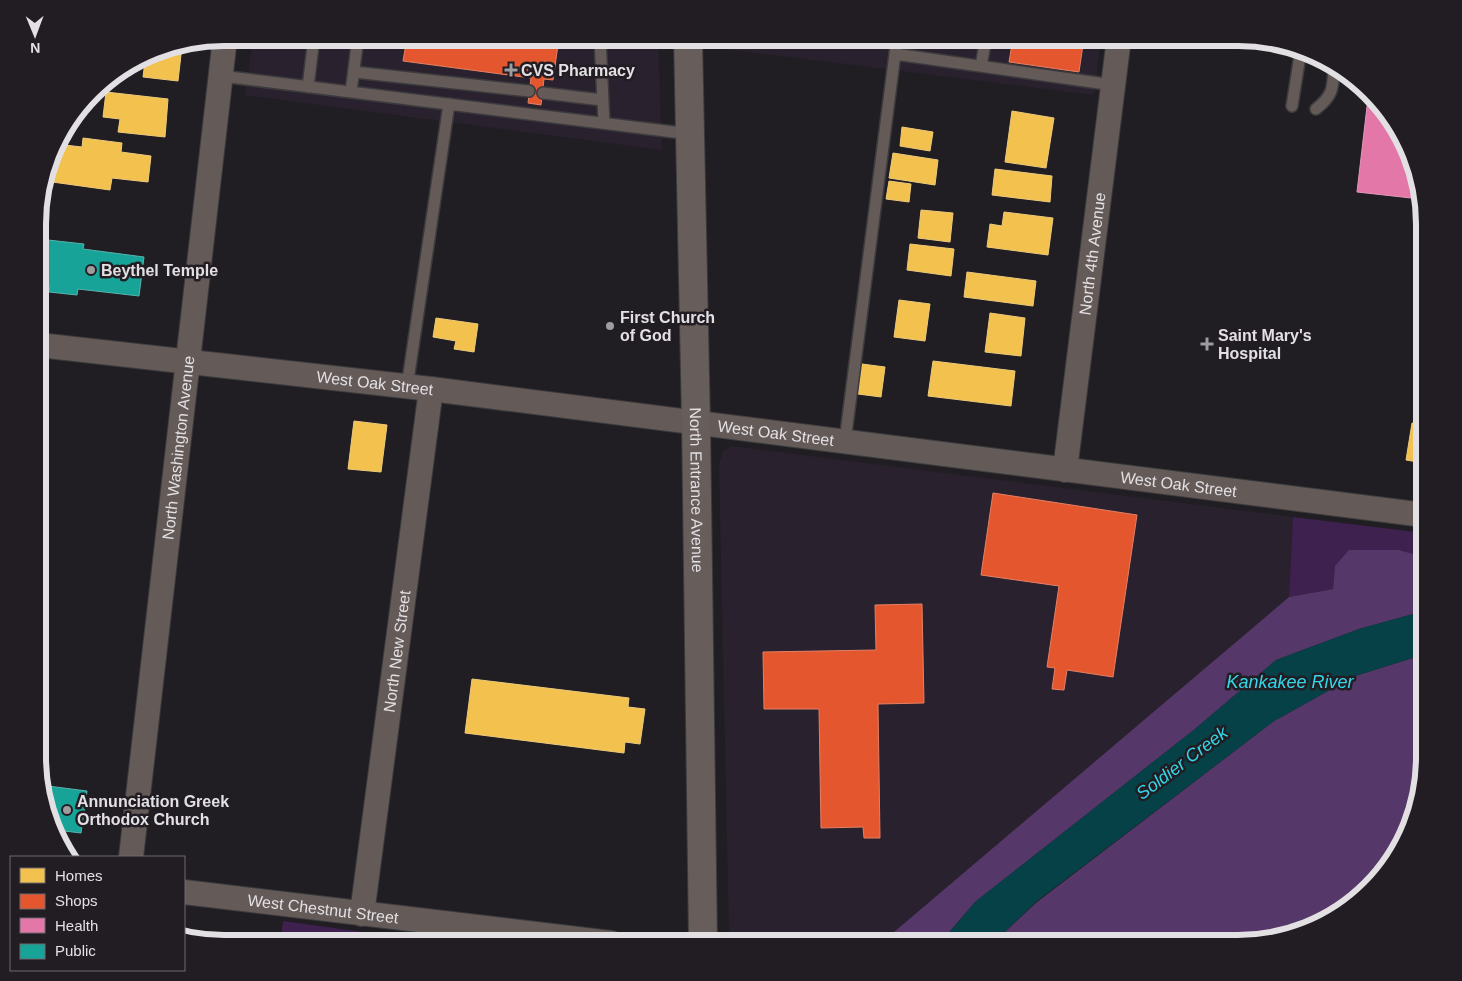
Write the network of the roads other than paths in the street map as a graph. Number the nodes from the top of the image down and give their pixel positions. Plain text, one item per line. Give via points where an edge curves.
1 (224, 46) edge
2 (313, 46) edge
3 (357, 46) edge
4 (600, 46) edge
5 (688, 46) edge
6 (896, 46) edge
7 (985, 46) edge
8 (1118, 46) edge
9 (895, 54) junction
10 (1300, 58) edge
11 (981, 66) junction
12 (354, 72) junction
13 (1334, 74) edge
14 (221, 76) junction
15 (1113, 85) junction
16 (308, 87) junction
17 (529, 91) dead end
18 (351, 92) junction
19 (543, 93) dead end
20 (602, 100) junction
21 (449, 104) junction
22 (1292, 106) dead end
23 (1316, 109) dead end
24 (604, 123) junction
25 (690, 134) junction
26 (46, 346) edge
27 (189, 362) junction
28 (407, 387) junction
29 (430, 389) junction
30 (696, 422) junction
31 (845, 442) junction
32 (1065, 470) junction
33 (1416, 514) edge
34 (132, 856) edge
35 (185, 892) edge
36 (362, 914) junction
37 (542, 935) edge
38 (702, 935) edge

1 - 14 street, North Washington Avenue
2 - 16 lane
3 - 12 lane
4 - 20 lane
5 - 25 main road, North Entrance Avenue
6 - 9 lane
7 - 11 lane
8 - 15 street, North 4th Avenue
9 - 11 lane
9 - 31 lane
10 - 22 lane
11 - 15 lane
12 - 17 lane
12 - 18 lane
13 - 23 lane via 1327,101
14 - 16 lane
14 - 27 street, North Washington Avenue
15 - 32 street, North 4th Avenue
16 - 18 lane
18 - 21 lane
19 - 20 lane
20 - 24 lane
21 - 24 lane
21 - 28 lane
24 - 25 lane
25 - 30 main road, North Entrance Avenue
26 - 27 street, West Oak Street
27 - 28 street, West Oak Street
27 - 34 street, North Washington Avenue
28 - 29 street, West Oak Street
29 - 30 street, West Oak Street
29 - 36 street, North New Street
30 - 31 street, West Oak Street
30 - 38 main road, North Entrance Avenue
31 - 32 street, West Oak Street
32 - 33 street, West Oak Street
35 - 36 street, West Chestnut Street
36 - 37 street, West Chestnut Street

